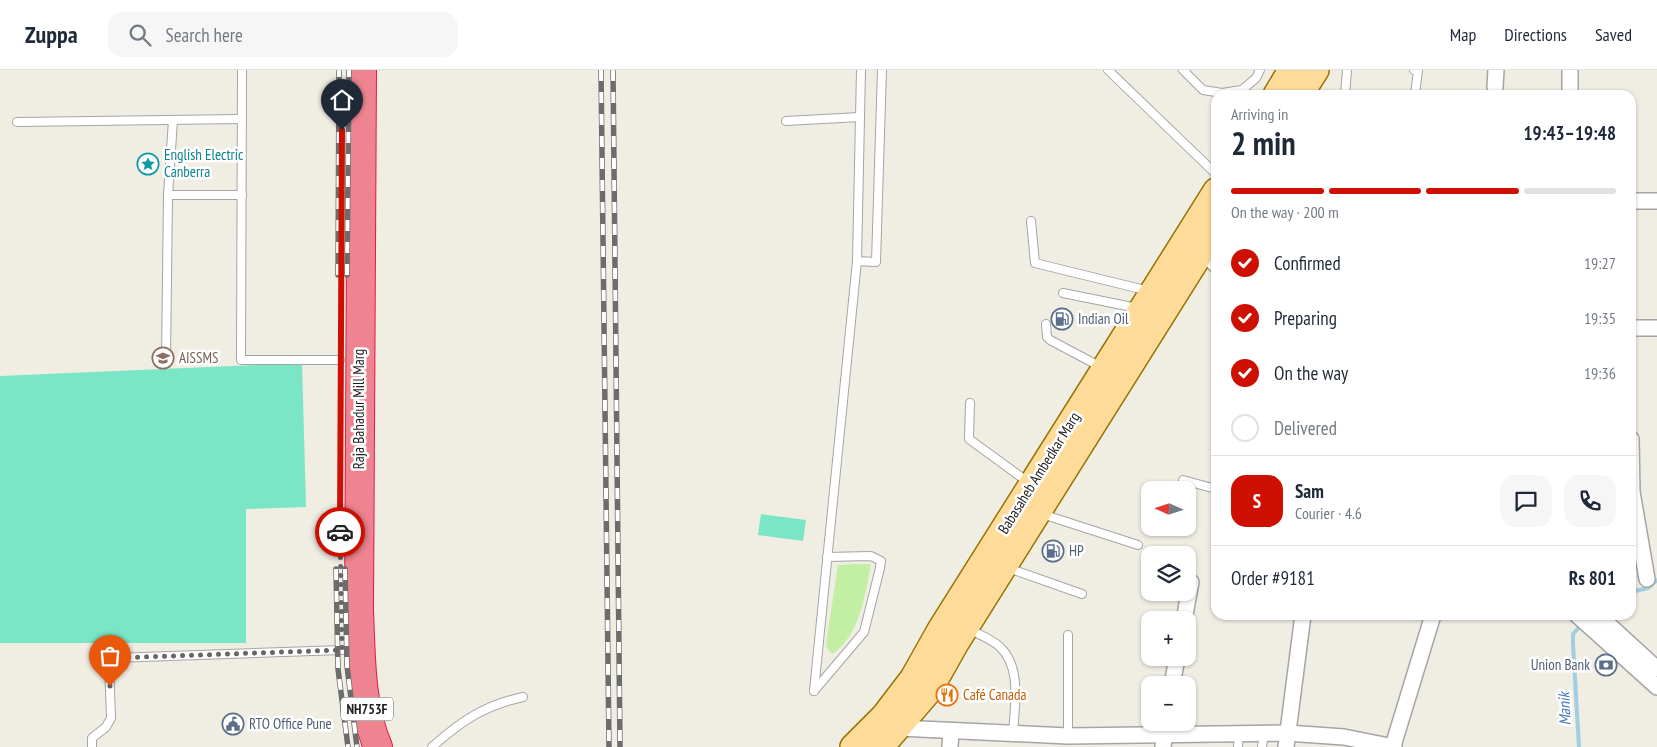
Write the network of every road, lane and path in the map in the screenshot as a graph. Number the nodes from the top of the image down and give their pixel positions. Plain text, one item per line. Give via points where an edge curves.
1 (242, 70) edge
2 (343, 70) edge
3 (362, 70) edge
4 (861, 70) edge
5 (882, 70) edge
6 (1108, 70) edge
7 (1183, 70) edge
8 (1260, 70) edge
9 (1291, 70) edge
10 (1316, 70) edge
11 (1347, 70) edge
12 (1414, 70) edge
13 (1496, 70) edge
14 (1570, 70) edge
15 (1495, 87) dead end
16 (1242, 90) edge
17 (1279, 90) edge
18 (1303, 90) edge
19 (1345, 90) edge
20 (1416, 90) edge
21 (1570, 90) edge
22 (1211, 91) edge
23 (860, 117) junction
24 (242, 119) junction
25 (174, 120) junction
26 (17, 122) dead end
27 (786, 122) dead end
28 (1211, 169) edge
29 (168, 195) junction
30 (242, 195) junction
31 (1211, 199) edge
32 (1636, 201) edge
33 (1657, 201) edge
34 (1031, 220) dead end
35 (1211, 248) edge
36 (351, 249) junction
37 (857, 261) junction
38 (1063, 293) dead end
39 (1147, 301) junction
40 (1046, 324) dead end
41 (1636, 328) edge
42 (1657, 328) edge
43 (166, 360) dead end
44 (340, 360) junction
45 (1105, 368) junction
46 (970, 403) dead end
47 (1183, 480) dead end
48 (1032, 485) junction
49 (1211, 488) edge
50 (1038, 512) junction
51 (1636, 515) edge
52 (1138, 546) dead end
53 (827, 557) junction
54 (1004, 567) junction
55 (1647, 579) dead end
56 (1082, 594) dead end
57 (1301, 620) edge
58 (1432, 620) edge
59 (1591, 620) edge
60 (1592, 620) edge
61 (966, 627) junction
62 (1068, 634) dead end
63 (342, 650) junction
64 (1657, 669) edge
65 (1657, 687) edge
66 (523, 697) dead end
67 (899, 728) junction
68 (951, 732) junction
69 (1012, 735) junction
70 (1164, 735) edge
71 (1076, 740) edge
72 (1263, 740) edge
73 (1286, 740) edge
74 (1033, 741) edge
75 (1238, 741) edge
76 (1394, 746) edge
77 (92, 747) edge
78 (358, 747) edge
79 (378, 747) edge
80 (432, 747) edge
81 (853, 747) edge
82 (882, 747) edge
83 (950, 747) edge

1 - 24 lane
2 - 36 highway, Raja Bahadur Mill Marg / NH753F
3 - 36 highway, Raja Bahadur Mill Marg / NH753F
4 - 23 lane
5 - 37 lane via 876,262
6 - 28 lane
7 - 22 lane via 1203,90
8 - 16 lane
9 - 17 main road
10 - 18 main road
11 - 19 lane
12 - 20 lane via 1418,70
13 - 15 street
14 - 21 street
23 - 27 lane
23 - 37 lane
24 - 25 lane
24 - 30 lane
25 - 26 lane
25 - 29 lane
29 - 30 lane
29 - 43 lane
30 - 44 lane via 241,360
31 - 39 main road, Babasaheb Ambedkar Marg
32 - 33 street
34 - 39 lane via 1035,263
35 - 50 main road, Babasaheb Ambedkar Marg
36 - 44 highway, Raja Bahadur Mill Marg / NH753F
36 - 79 highway, Raja Bahadur Mill Marg / NH753F via 362,670 368,713
37 - 53 lane
38 - 39 lane
39 - 45 main road, Babasaheb Ambedkar Marg
40 - 45 lane via 1050,340
41 - 42 street
44 - 63 highway, Raja Bahadur Mill Marg / NH753F
45 - 48 main road, Babasaheb Ambedkar Marg
46 - 48 lane via 969,439
47 - 49 lane
48 - 81 main road, Babasaheb Ambedkar Marg via 913,678 884,716
50 - 52 lane
50 - 54 main road, Babasaheb Ambedkar Marg
51 - 55 street
53 - 53 lane via 824,586 814,691 864,632 881,561 871,556
54 - 56 lane
54 - 61 main road, Babasaheb Ambedkar Marg
57 - 73 street
58 - 76 street
59 - 65 street
60 - 64 street
61 - 67 main road, Babasaheb Ambedkar Marg via 929,691
61 - 69 lane via 999,646 1009,658 1014,673
62 - 71 lane
63 - 77 lane via 113,658 109,663 111,718 106,727 92,738
63 - 78 highway, Raja Bahadur Mill Marg / NH753F via 350,716
66 - 80 lane via 475,713
67 - 68 street
67 - 82 main road, Babasaheb Ambedkar Marg
68 - 69 street
68 - 83 street
69 - 74 street
70 - 71 street
70 - 75 street
71 - 74 street
72 - 73 street
72 - 75 street
73 - 76 street via 1344,737

